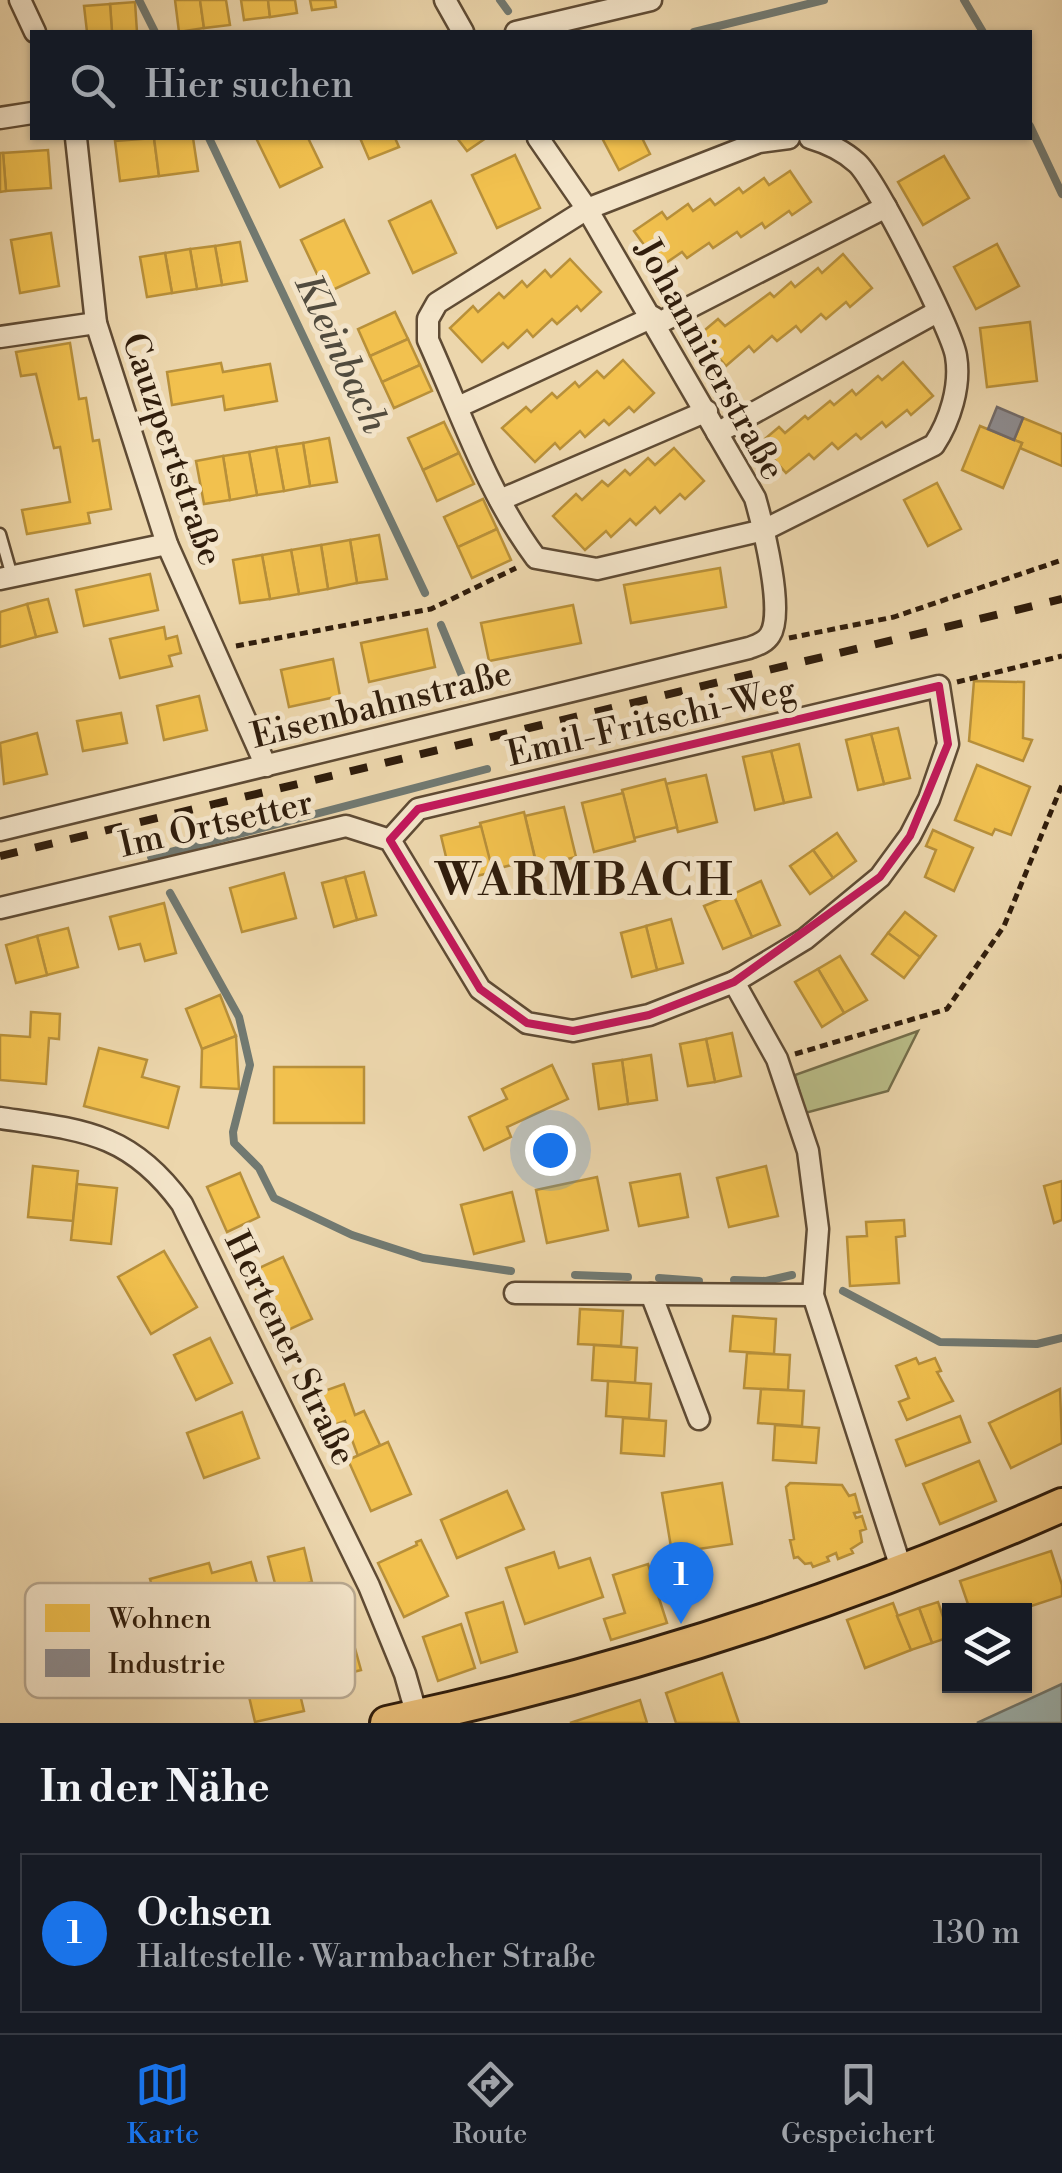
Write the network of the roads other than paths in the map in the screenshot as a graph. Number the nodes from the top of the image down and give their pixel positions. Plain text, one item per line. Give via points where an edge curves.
1 (20, 0) edge
2 (444, 0) edge
3 (652, 0) edge
4 (34, 30) edge
5 (462, 30) edge
6 (524, 30) edge
7 (30, 114) edge
8 (0, 118) edge
9 (76, 140) edge
10 (539, 140) edge
11 (774, 140) edge
12 (817, 140) edge
13 (886, 206) junction
14 (588, 208) junction
15 (937, 312) junction
16 (655, 321) junction
17 (96, 324) junction
18 (0, 337) edge
19 (458, 406) junction
20 (706, 411) junction
21 (717, 433) junction
22 (500, 500) junction
23 (764, 530) junction
24 (0, 534) edge
25 (168, 544) junction
26 (6, 577) edge
27 (772, 632) joint
28 (266, 766) junction
29 (0, 830) edge
30 (390, 840) junction
31 (0, 908) edge
32 (734, 982) junction
33 (0, 1118) edge
34 (514, 1293) dead end
35 (650, 1294) junction
36 (812, 1295) junction
37 (699, 1418) dead end
38 (1062, 1505) edge
39 (902, 1570) junction
40 (402, 1720) edge

1 - 4 street
2 - 5 street
3 - 6 street
7 - 8 street
9 - 17 street, Cauzpertstraße
10 - 14 street, Johanniterstraße
11 - 14 street
12 - 13 street via 859,164
13 - 15 street
13 - 16 street
14 - 16 street, Johanniterstraße
14 - 19 street via 437,303 428,340
15 - 21 street
15 - 23 street via 952,339 958,374 947,426 934,445
16 - 19 street
16 - 20 street, Johanniterstraße
17 - 18 street
17 - 25 street, Cauzpertstraße
19 - 22 street
20 - 21 street, Johanniterstraße
20 - 22 street
21 - 23 street, Johanniterstraße via 755,498
22 - 23 street via 536,558 597,569
23 - 27 street, Johanniterstraße
24 - 26 lane
25 - 26 street
25 - 28 street, Cauzpertstraße
27 - 28 street, Eisenbahnstraße via 749,648
28 - 29 street, Eisenbahnstraße
30 - 31 street, Im Ortsetter via 346,826
30 - 32 street via 480,990 527,1023 573,1032 649,1016
30 - 32 street, Emil-Fritschi-Weg via 418,809 940,686 948,744 910,836 880,877 805,939
32 - 36 street via 777,1059 808,1151 818,1230
33 - 40 street, Hertener Straße via 108,1140 163,1177 182,1204 370,1586 405,1674
34 - 35 street
35 - 36 street
35 - 37 street
36 - 39 street
38 - 39 main road
39 - 40 main road via 674,1648

